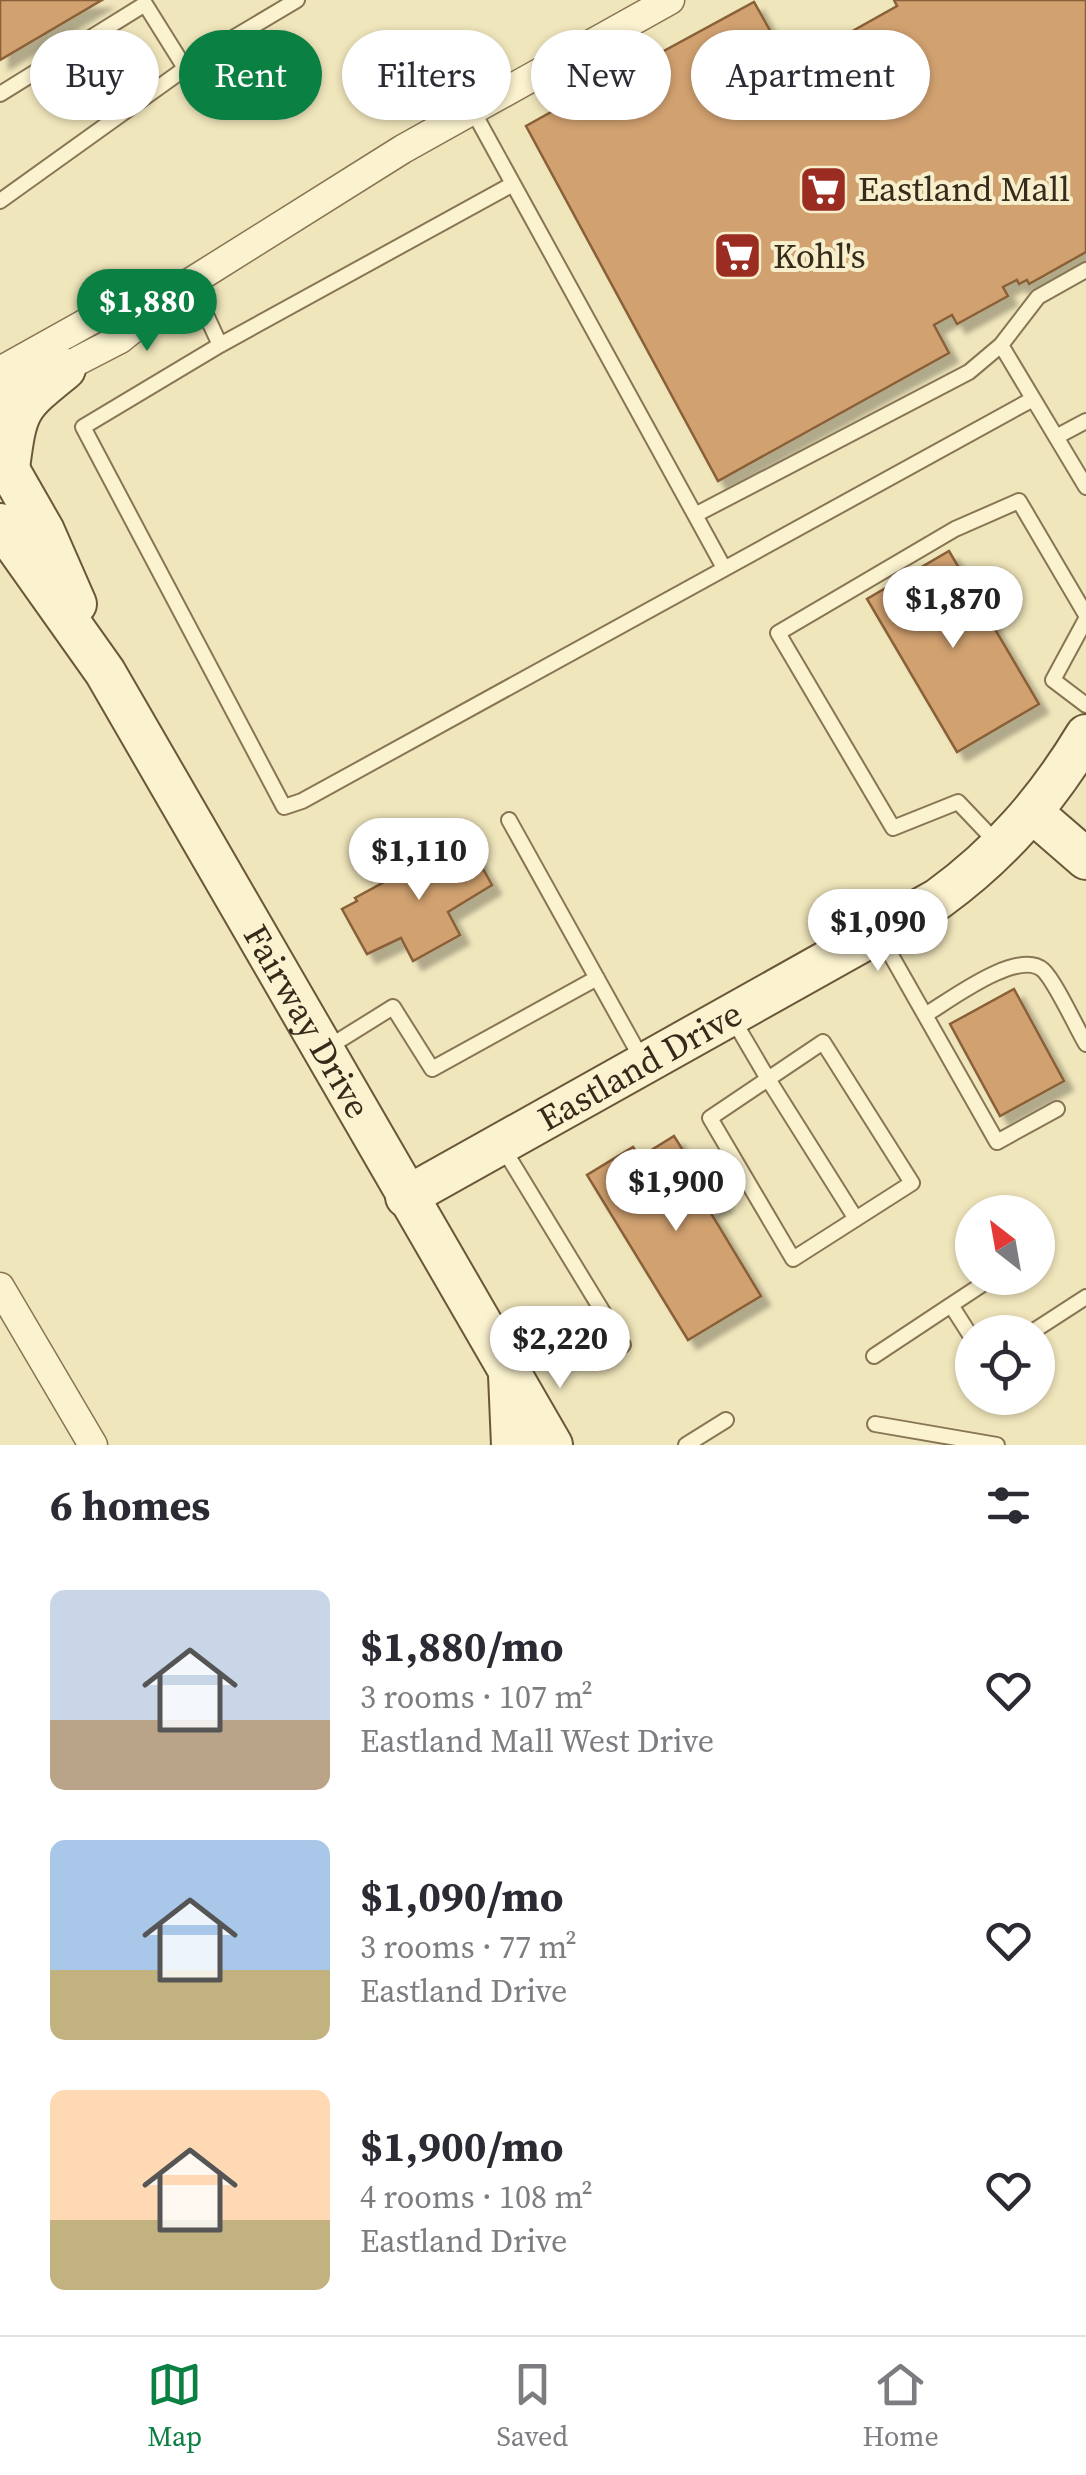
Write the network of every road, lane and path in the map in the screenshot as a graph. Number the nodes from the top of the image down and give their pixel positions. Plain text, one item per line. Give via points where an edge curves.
1 (298, 0) edge
2 (670, 0) edge
3 (248, 30) edge
4 (179, 58) edge
5 (179, 72) edge
6 (511, 90) edge
7 (0, 94) edge
8 (457, 120) edge
9 (478, 120) edge
10 (513, 184) junction
11 (0, 201) edge
12 (1086, 270) edge
13 (191, 282) junction
14 (1000, 344) junction
15 (220, 345) junction
16 (65, 370) junction
17 (0, 371) edge
18 (1033, 398) junction
19 (0, 401) edge
20 (1086, 421) edge
21 (1056, 438) junction
22 (4, 461) edge
23 (1086, 487) edge
24 (695, 515) junction
25 (0, 524) edge
26 (724, 568) junction
27 (1086, 617) edge
28 (105, 672) junction
29 (1086, 705) edge
30 (1086, 735) edge
31 (1033, 813) junction
32 (509, 820) dead end
33 (1001, 848) junction
34 (1086, 859) edge
35 (879, 934) junction
36 (596, 978) junction
37 (925, 1014) junction
38 (730, 1016) junction
39 (1086, 1044) edge
40 (324, 1050) junction
41 (644, 1063) junction
42 (768, 1079) junction
43 (1057, 1109) dead end
44 (500, 1143) junction
45 (406, 1197) junction
46 (856, 1219) junction
47 (0, 1286) edge
48 (967, 1295) edge
49 (1086, 1297) edge
50 (951, 1306) junction
51 (957, 1315) edge
52 (1055, 1317) edge
53 (623, 1346) dead end
54 (874, 1356) dead end
55 (509, 1372) junction
56 (726, 1420) dead end
57 (875, 1424) dead end
58 (960, 1442) edge
59 (93, 1445) edge
60 (512, 1445) edge
61 (552, 1445) edge
62 (686, 1445) edge
63 (996, 1445) edge

1 - 3 lane
2 - 6 street
4 - 7 lane via 146,4
5 - 11 lane
8 - 13 street
9 - 10 lane
10 - 15 lane
10 - 24 lane
12 - 14 lane via 1038,296
13 - 15 lane
13 - 16 street via 120,338
13 - 17 street via 95,318
14 - 18 lane
14 - 24 lane via 969,372
15 - 26 lane via 83,426 284,806
16 - 19 street
16 - 22 main road via 25,402
18 - 21 lane
18 - 26 lane
20 - 21 lane
21 - 23 lane
22 - 28 main road, Fairway Drive via 44,531
24 - 26 lane
25 - 28 main road, Fairway Drive
27 - 29 lane via 1052,680
27 - 33 lane via 1019,501 954,528 778,633 893,828 958,802
28 - 40 main road, Fairway Drive
30 - 31 main road, Eastland Drive
31 - 33 main road, Eastland Drive
31 - 34 main road
32 - 36 lane
33 - 35 main road, Eastland Drive
35 - 37 lane
35 - 38 main road, Eastland Drive
36 - 40 lane via 432,1069 394,1006
36 - 41 lane
37 - 39 lane via 1006,968 1028,964 1042,970
37 - 43 lane via 997,1142
38 - 41 main road, Eastland Drive
38 - 42 lane
40 - 45 main road, Fairway Drive
41 - 44 main road, Eastland Drive
42 - 46 lane
42 - 46 lane via 824,1042 912,1183
42 - 46 lane via 710,1118 793,1259
44 - 45 main road, Eastland Drive
44 - 53 lane
45 - 55 main road, Fairway Drive
47 - 59 street
48 - 50 lane
49 - 52 lane
50 - 51 lane
50 - 54 lane
55 - 60 main road
55 - 61 main road, Fairway Drive
56 - 62 lane
57 - 58 lane
58 - 63 lane

